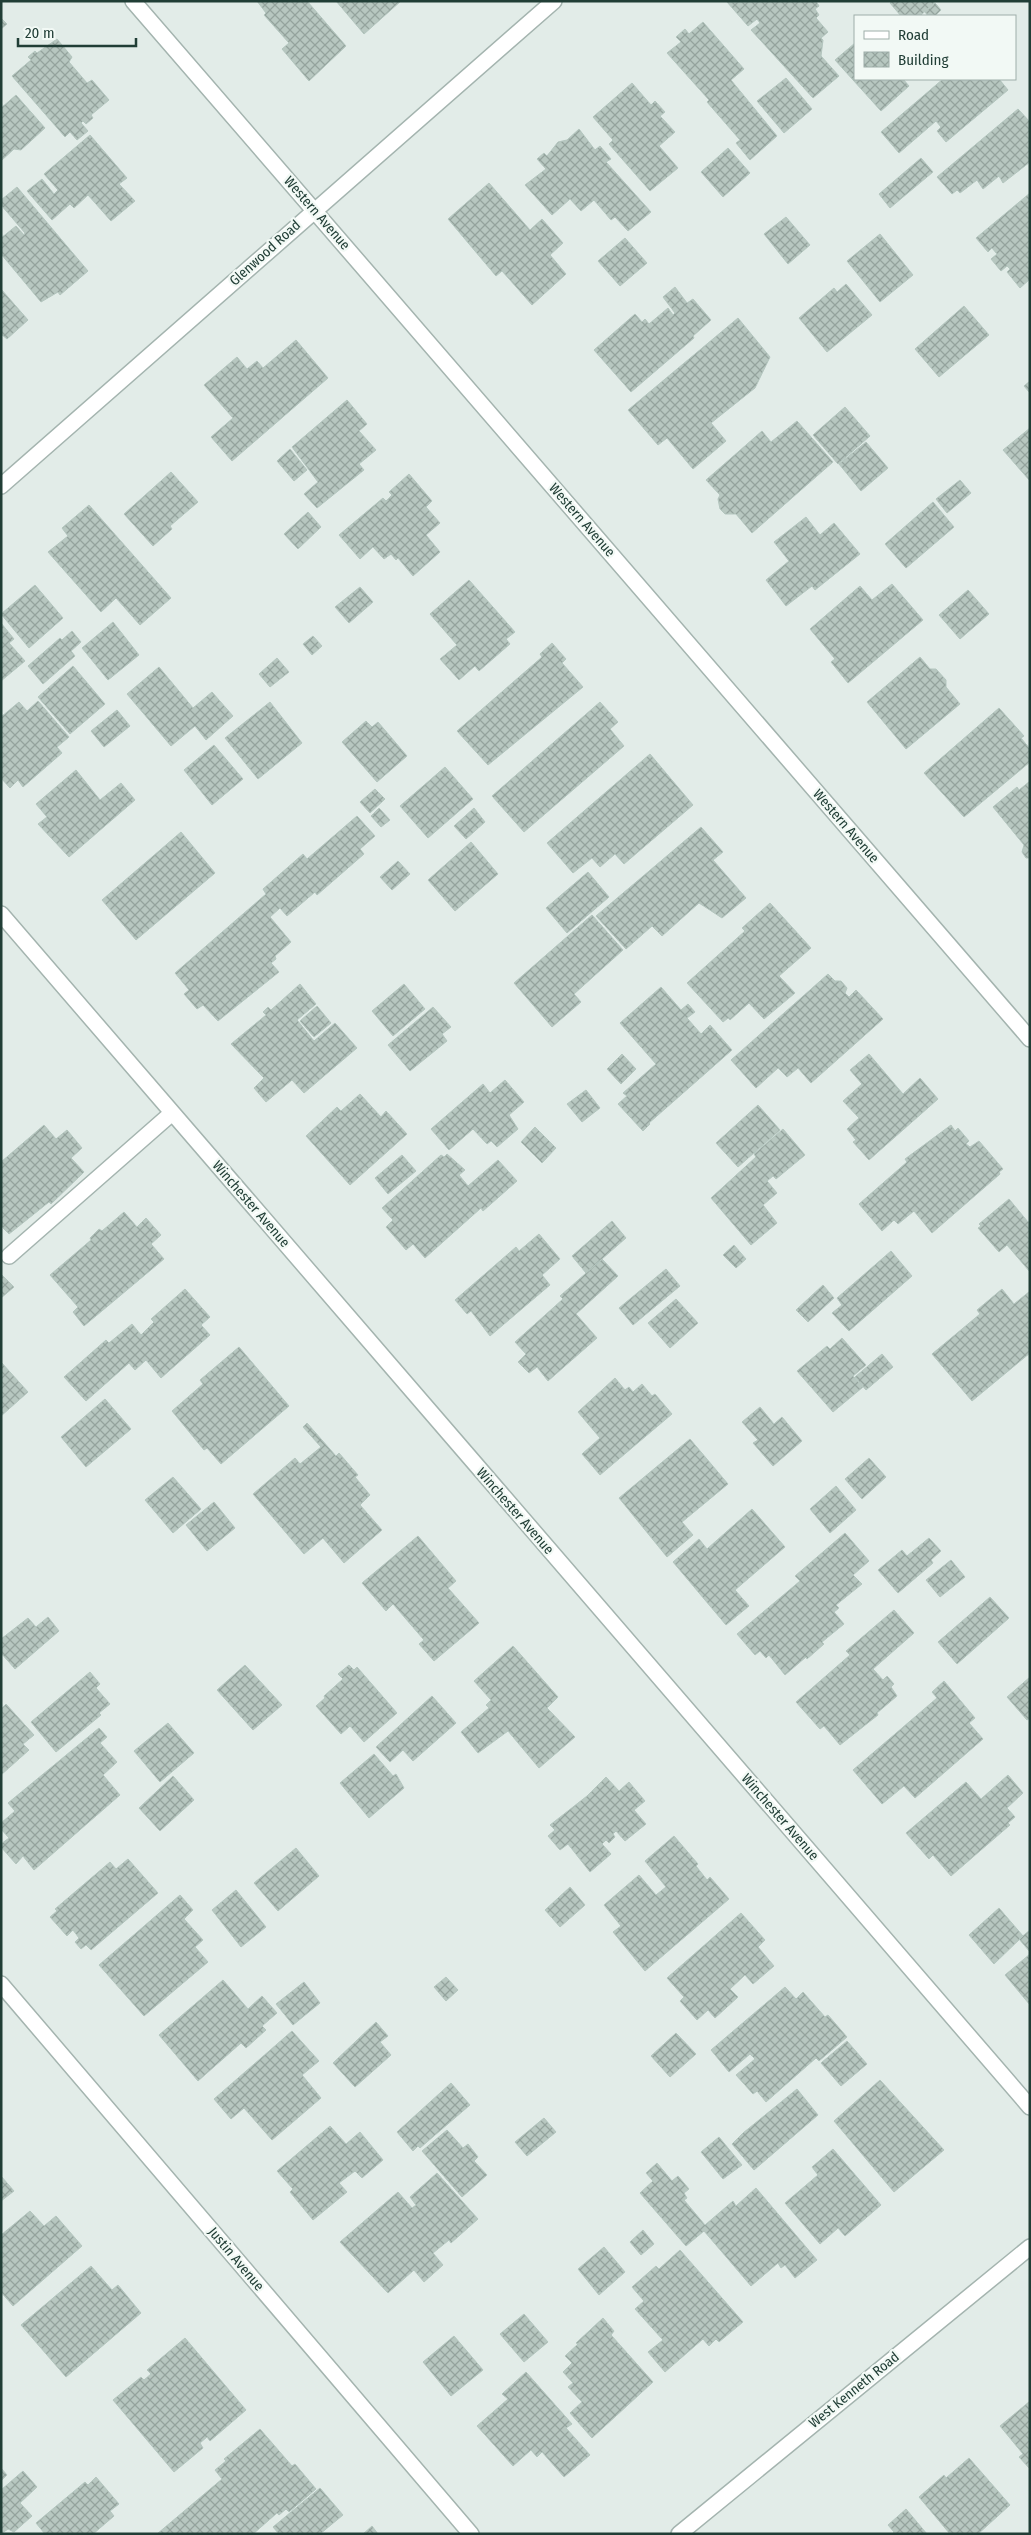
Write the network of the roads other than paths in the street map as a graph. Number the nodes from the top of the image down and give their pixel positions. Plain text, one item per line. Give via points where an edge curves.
1 (133, 1) edge
2 (554, 1) edge
3 (314, 209) junction
4 (1, 486) edge
5 (1, 914) edge
6 (1030, 1039) edge
7 (172, 1113) junction
8 (10, 1256) dead end
9 (1, 1984) edge
10 (1030, 2108) edge
11 (1030, 2246) edge
12 (471, 2534) edge
13 (679, 2534) edge

1 - 3 street, Western Avenue
2 - 3 street, Glenwood Road
3 - 4 street, Glenwood Road
3 - 6 street, Western Avenue
5 - 7 street, Winchester Avenue
7 - 8 street
7 - 10 street, Winchester Avenue
9 - 12 street, Justin Avenue
11 - 13 street, West Kenneth Road

